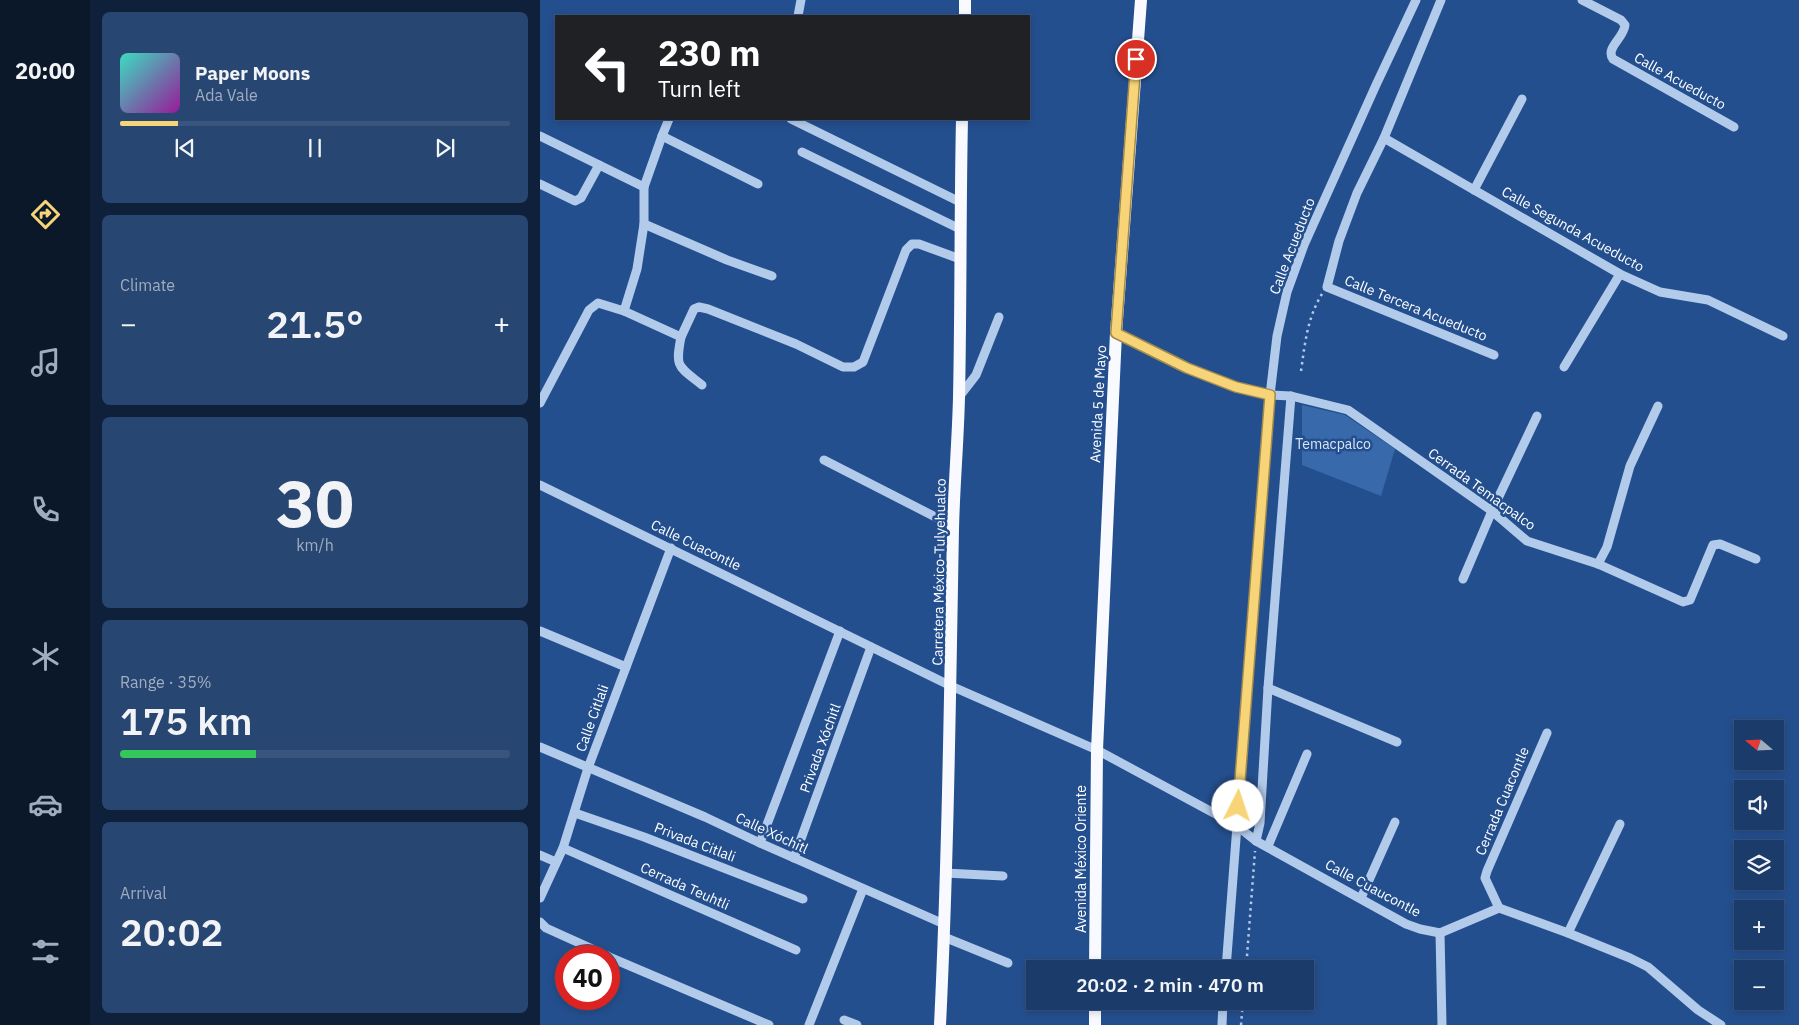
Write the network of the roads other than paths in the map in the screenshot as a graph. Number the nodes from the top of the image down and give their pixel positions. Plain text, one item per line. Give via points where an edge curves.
1 (802, 0) edge
2 (965, 0) edge
3 (1141, 0) edge
4 (1416, 0) edge
5 (1441, 0) edge
6 (1582, 0) edge
7 (798, 15) edge
8 (965, 15) edge
9 (1522, 99) dead end
10 (670, 120) edge
11 (793, 120) edge
12 (962, 120) edge
13 (1734, 128) dead end
14 (540, 136) edge
15 (662, 136) junction
16 (1384, 138) junction
17 (802, 152) dead end
18 (599, 165) junction
19 (540, 184) edge
20 (758, 184) dead end
21 (644, 187) junction
22 (1474, 190) junction
23 (960, 202) junction
24 (644, 224) junction
25 (960, 229) junction
26 (960, 259) junction
27 (1620, 274) junction
28 (772, 276) dead end
29 (624, 311) junction
30 (999, 317) dead end
31 (1116, 333) junction
32 (1784, 336) dead end
33 (681, 337) junction
34 (1494, 355) dead end
35 (1564, 367) dead end
36 (702, 385) dead end
37 (1270, 395) junction
38 (1290, 396) junction
39 (959, 397) junction
40 (540, 403) edge
41 (1658, 406) dead end
42 (1537, 416) dead end
43 (824, 460) dead end
44 (540, 484) edge
45 (1492, 512) junction
46 (953, 526) junction
47 (672, 548) junction
48 (1756, 559) dead end
49 (1598, 564) junction
50 (1463, 579) dead end
51 (540, 631) edge
52 (840, 631) junction
53 (871, 647) junction
54 (626, 667) junction
55 (951, 686) junction
56 (1268, 688) junction
57 (1547, 733) dead end
58 (1397, 742) dead end
59 (540, 747) edge
60 (1097, 750) junction
61 (1307, 754) dead end
62 (588, 768) junction
63 (575, 812) junction
64 (1395, 822) dead end
65 (1620, 824) dead end
66 (1236, 825) junction
67 (1256, 841) junction
68 (760, 843) junction
69 (1268, 846) junction
70 (563, 848) junction
71 (540, 854) edge
72 (794, 858) junction
73 (556, 862) junction
74 (945, 873) junction
75 (1003, 876) dead end
76 (863, 889) junction
77 (540, 898) edge
78 (1361, 898) junction
79 (804, 899) dead end
80 (1499, 908) junction
81 (540, 922) edge
82 (944, 924) junction
83 (1440, 932) junction
84 (1568, 933) junction
85 (944, 938) junction
86 (584, 945) edge
87 (796, 950) dead end
88 (1095, 960) edge
89 (1227, 960) edge
90 (620, 961) edge
91 (1008, 963) dead end
92 (1095, 1010) edge
93 (1223, 1010) edge
94 (844, 1020) dead end
95 (769, 1025) edge
96 (809, 1025) edge
97 (857, 1025) edge
98 (940, 1025) edge
99 (1095, 1025) edge
100 (1222, 1025) edge
101 (1442, 1025) edge
102 (1720, 1025) edge

1 - 7 street
2 - 8 main road
3 - 31 main road, Avenida 5 de Mayo
4 - 37 street, Calle Acueducto via 1304,245 1287,292 1277,336
5 - 16 street
6 - 13 street, Calle Acueducto via 1625,25 1624,32 1610,51 1613,59
9 - 22 street
10 - 15 street
11 - 23 street
12 - 23 main road, Carretera México-Tulyehualco
14 - 18 street
15 - 20 street
15 - 21 street
16 - 22 street, Calle Segunda Acueducto
16 - 34 street, Calle Tercera Acueducto via 1357,193 1327,287
17 - 25 street
18 - 19 street via 581,198 575,201
18 - 21 street
21 - 24 street
22 - 27 street, Calle Segunda Acueducto
23 - 25 main road, Carretera México-Tulyehualco
24 - 28 street
24 - 29 street via 637,269
25 - 26 main road, Carretera México-Tulyehualco
26 - 33 street via 919,244 912,244 906,250 863,362 854,367 843,367 796,344 699,307 694,309
26 - 39 main road, Carretera México-Tulyehualco
27 - 32 street, Calle Segunda Acueducto via 1660,292 1708,300
27 - 35 street
29 - 33 street
29 - 40 street via 598,303 589,310
30 - 39 street via 976,375
31 - 37 street, Cerrada Temacpalco via 1187,368 1236,387
31 - 60 main road, Avenida 5 de Mayo
33 - 36 street via 677,360 680,368
37 - 38 street, Cerrada Temacpalco
37 - 66 street, Calle Acueducto
38 - 45 street, Cerrada Temacpalco via 1348,410
38 - 56 street
39 - 46 main road, Carretera México-Tulyehualco
41 - 49 street via 1630,466 1607,547
42 - 45 street
43 - 46 street
44 - 47 street, Calle Cuacontle
45 - 49 street, Cerrada Temacpalco via 1527,540
45 - 50 street
46 - 55 main road, Carretera México-Tulyehualco
47 - 52 street, Calle Cuacontle
47 - 54 street, Calle Citlali
48 - 49 street, Cerrada Temacpalco via 1720,544 1713,545 1690,600 1683,602
51 - 54 street
52 - 53 street, Calle Cuacontle
52 - 68 street
53 - 55 street, Calle Cuacontle
53 - 72 street, Privada Xóchitl
54 - 62 street, Calle Citlali
55 - 60 street, Calle Cuacontle
55 - 74 main road, Carretera México-Tulyehualco
56 - 58 street
56 - 67 street via 1260,823
57 - 80 street, Cerrada Cuacontle via 1485,878
59 - 62 street, Calle Xóchitl
60 - 66 street, Calle Cuaucontle
60 - 88 main road, Avenida México Oriente
61 - 69 street
62 - 63 street, Calle Citlali
62 - 68 street, Calle Xóchitl
63 - 70 street, Calle Citlali
63 - 79 street, Privada Citlali
64 - 78 street
65 - 84 street
66 - 67 street, Calle Cuaucontle
66 - 89 street, Calle Acueducto
67 - 69 street, Calle Cuaucontle
68 - 72 street, Calle Xóchitl
69 - 78 street, Calle Cuaucontle
70 - 73 street, Calle Citlali
70 - 87 street, Cerrada Teuhtli
71 - 73 street
72 - 76 street, Calle Xóchitl
73 - 77 street, Calle Citlali
74 - 75 street
74 - 82 main road, Carretera México-Tulyehualco
76 - 82 street, Calle Xóchitl
76 - 96 street
78 - 83 street, Calle Cuaucontle via 1406,924
80 - 83 street
80 - 84 street
81 - 86 street via 546,928
82 - 85 main road, Carretera México-Tulyehualco
83 - 101 street
84 - 102 street via 1648,967
85 - 91 street
85 - 98 main road, Carretera México-Tulyehualco
90 - 95 street
92 - 99 main road
93 - 100 street
94 - 97 street

